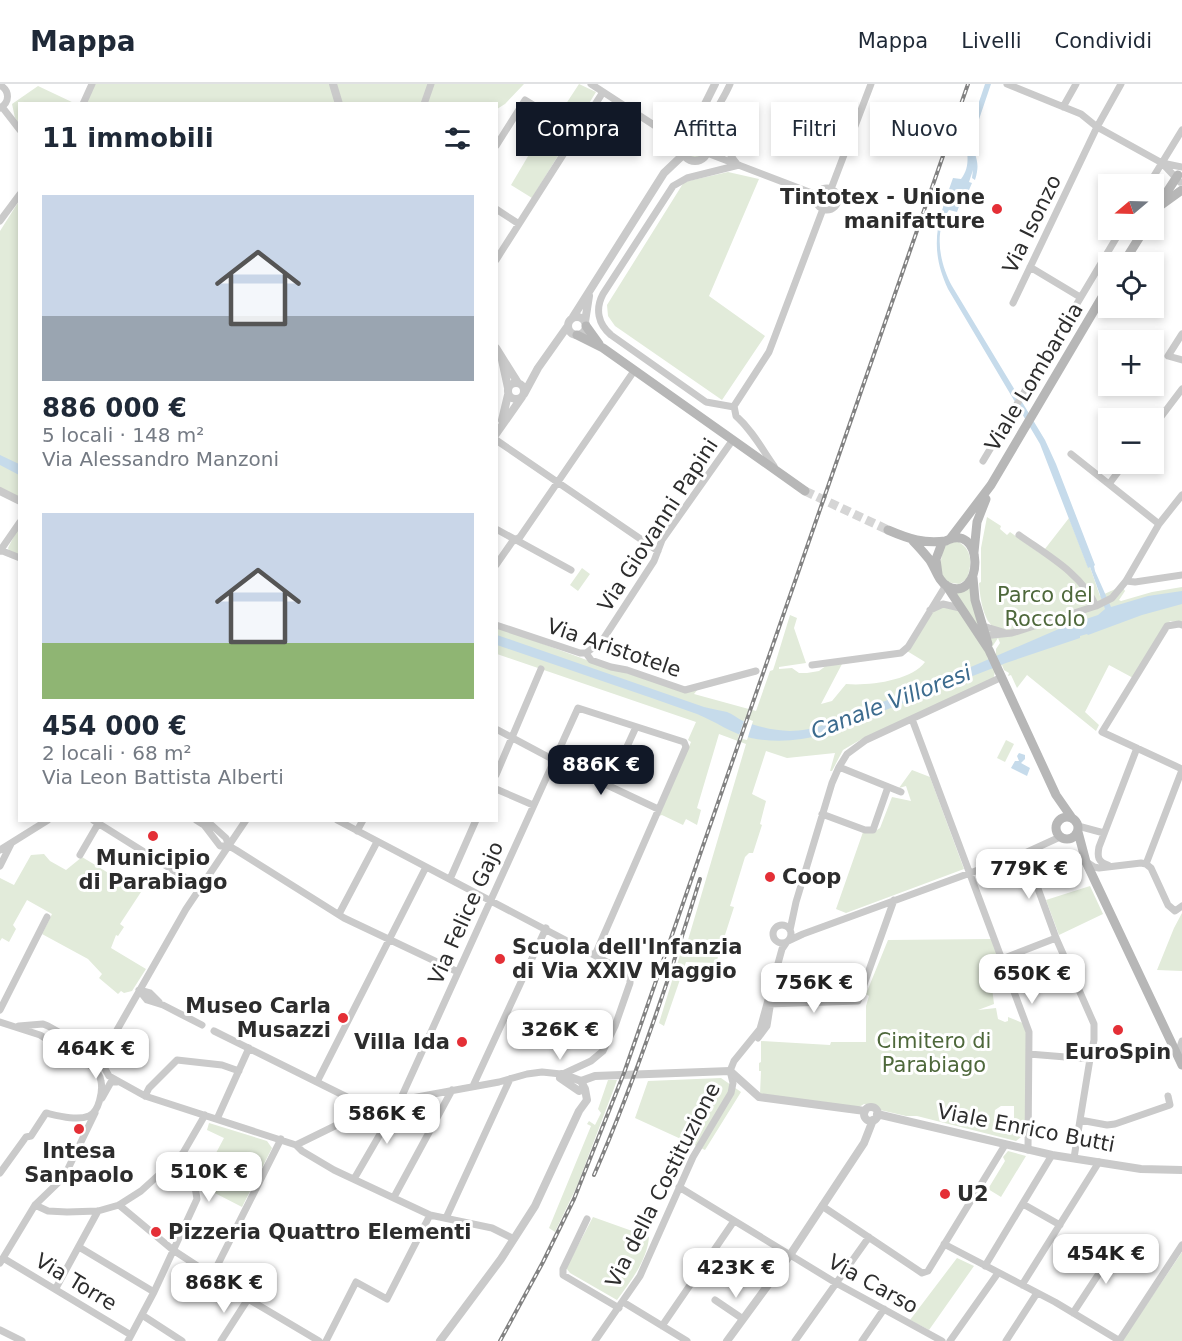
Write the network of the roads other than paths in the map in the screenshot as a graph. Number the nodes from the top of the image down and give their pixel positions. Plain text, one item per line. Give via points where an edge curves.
1 (92, 84) edge
2 (333, 84) edge
3 (431, 84) edge
4 (591, 84) edge
5 (715, 84) edge
6 (730, 84) edge
7 (871, 84) edge
8 (1076, 84) edge
9 (1121, 84) edge
10 (0, 85) edge
11 (1007, 85) edge
12 (603, 92) junction
13 (84, 102) edge
14 (338, 102) edge
15 (425, 102) edge
16 (596, 102) edge
17 (706, 102) edge
18 (1, 107) edge
19 (1063, 107) junction
20 (516, 114) edge
21 (653, 124) edge
22 (18, 128) edge
23 (1097, 128) junction
24 (1182, 130) edge
25 (498, 143) edge
26 (562, 156) edge
27 (682, 156) edge
28 (686, 156) edge
29 (704, 156) edge
30 (715, 156) edge
31 (1162, 163) junction
32 (739, 165) junction
33 (1155, 174) edge
34 (1180, 178) edge
35 (831, 189) junction
36 (817, 195) junction
37 (18, 197) edge
38 (1164, 203) edge
39 (823, 209) junction
40 (498, 210) edge
41 (0, 221) edge
42 (519, 224) junction
43 (1115, 240) edge
44 (498, 257) edge
45 (1030, 267) junction
46 (591, 287) junction
47 (1080, 297) junction
48 (1012, 303) dead end
49 (1098, 304) edge
50 (573, 317) junction
51 (586, 324) junction
52 (572, 332) junction
53 (1182, 334) edge
54 (603, 348) junction
55 (498, 351) edge
56 (1182, 360) edge
57 (538, 368) junction
58 (633, 371) junction
59 (511, 377) edge
60 (1182, 389) edge
61 (508, 392) junction
62 (523, 396) junction
63 (734, 407) junction
64 (1164, 413) edge
65 (498, 429) edge
66 (498, 431) edge
67 (732, 441) junction
68 (498, 442) edge
69 (1071, 454) dead end
70 (983, 461) dead end
71 (780, 474) junction
72 (1116, 474) edge
73 (558, 482) junction
74 (1109, 484) junction
75 (991, 485) junction
76 (0, 491) edge
77 (805, 491) tunnel mouth
78 (1182, 495) edge
79 (18, 500) edge
80 (1160, 524) junction
81 (18, 525) edge
82 (498, 530) edge
83 (888, 530) tunnel mouth
84 (1019, 535) dead end
85 (516, 540) junction
86 (948, 540) junction
87 (914, 541) junction
88 (0, 551) edge
89 (658, 551) junction
90 (974, 553) junction
91 (18, 557) edge
92 (498, 562) edge
93 (571, 570) dead end
94 (938, 574) junction
95 (1182, 575) edge
96 (973, 578) junction
97 (1126, 581) junction
98 (946, 585) junction
99 (1103, 604) junction
100 (960, 608) junction
101 (929, 611) junction
102 (498, 626) edge
103 (1182, 626) edge
104 (983, 632) junction
105 (1012, 633) junction
106 (997, 636) junction
107 (586, 653) junction
108 (991, 653) junction
109 (812, 665) dead end
110 (541, 669) dead end
111 (756, 671) dead end
112 (1000, 673) junction
113 (912, 719) junction
114 (636, 727) junction
115 (498, 730) edge
116 (512, 738) junction
117 (1137, 748) junction
118 (554, 760) junction
119 (838, 767) junction
120 (1182, 769) edge
121 (498, 770) edge
122 (609, 786) junction
123 (888, 787) junction
124 (498, 790) edge
125 (901, 792) dead end
126 (1056, 795) junction
127 (533, 805) junction
128 (658, 809) junction
129 (822, 814) junction
130 (1060, 819) junction
131 (45, 822) edge
132 (95, 822) edge
133 (111, 822) edge
134 (199, 822) edge
135 (208, 822) edge
136 (245, 822) edge
137 (341, 822) edge
138 (362, 822) edge
139 (475, 822) edge
140 (1076, 825) junction
141 (107, 829) junction
142 (357, 831) junction
143 (1104, 833) junction
144 (1065, 838) junction
145 (377, 842) junction
146 (12, 843) junction
147 (229, 846) junction
148 (1081, 849) junction
149 (0, 850) edge
150 (1024, 853) junction
151 (80, 855) dead end
152 (1086, 862) junction
153 (1146, 864) junction
154 (0, 866) edge
155 (1110, 866) junction
156 (426, 867) junction
157 (1099, 868) junction
158 (970, 873) junction
159 (450, 879) junction
160 (1095, 880) junction
161 (200, 887) junction
162 (490, 900) junction
163 (894, 900) junction
164 (796, 902) junction
165 (1182, 906) edge
166 (339, 914) junction
167 (47, 917) dead end
168 (781, 926) junction
169 (546, 928) junction
170 (790, 930) junction
171 (803, 934) junction
172 (1056, 938) junction
173 (389, 940) junction
174 (776, 941) junction
175 (787, 942) junction
176 (595, 955) junction
177 (1002, 958) junction
178 (778, 962) junction
179 (458, 972) junction
180 (148, 974) junction
181 (139, 990) junction
182 (152, 999) junction
183 (768, 1004) junction
184 (129, 1008) junction
185 (0, 1010) edge
186 (0, 1022) edge
187 (43, 1024) junction
188 (202, 1025) dead end
189 (19, 1026) junction
190 (117, 1030) dead end
191 (214, 1031) dead end
192 (40, 1035) junction
193 (1182, 1041) edge
194 (1171, 1042) junction
195 (249, 1048) junction
196 (1182, 1052) edge
197 (1029, 1054) junction
198 (100, 1059) junction
199 (1090, 1059) junction
200 (1182, 1065) edge
201 (91, 1066) junction
202 (1182, 1069) edge
203 (239, 1071) junction
204 (730, 1071) junction
205 (561, 1075) junction
206 (510, 1079) junction
207 (117, 1082) junction
208 (317, 1082) junction
209 (473, 1086) junction
210 (582, 1087) junction
211 (452, 1090) junction
212 (145, 1096) junction
213 (1168, 1096) dead end
214 (400, 1098) junction
215 (363, 1109) junction
216 (96, 1111) junction
217 (205, 1115) junction
218 (875, 1117) junction
219 (217, 1119) junction
220 (1080, 1120) junction
221 (280, 1139) junction
222 (296, 1145) junction
223 (1005, 1145) junction
224 (1028, 1150) junction
225 (1052, 1155) junction
226 (1074, 1158) junction
227 (174, 1161) junction
228 (1099, 1162) junction
229 (1182, 1168) edge
230 (0, 1173) edge
231 (354, 1179) junction
232 (679, 1186) junction
233 (394, 1197) junction
234 (1023, 1204) junction
235 (35, 1205) junction
236 (119, 1205) junction
237 (822, 1206) junction
238 (98, 1210) junction
239 (430, 1215) junction
240 (446, 1218) junction
241 (587, 1219) dead end
242 (734, 1221) junction
243 (1060, 1225) junction
244 (869, 1237) junction
245 (514, 1239) junction
246 (1119, 1243) dead end
247 (944, 1244) junction
248 (1182, 1245) edge
249 (79, 1247) junction
250 (173, 1250) junction
251 (789, 1256) junction
252 (744, 1257) dead end
253 (1, 1260) edge
254 (985, 1266) junction
255 (998, 1273) junction
256 (212, 1276) junction
257 (774, 1277) junction
258 (836, 1283) junction
259 (1022, 1285) junction
260 (56, 1288) junction
261 (154, 1292) junction
262 (1037, 1293) junction
263 (248, 1299) junction
264 (715, 1299) dead end
265 (621, 1305) junction
266 (884, 1309) junction
267 (1073, 1313) junction
268 (142, 1315) junction
269 (743, 1319) junction
270 (662, 1326) junction
271 (0, 1330) edge
272 (927, 1333) junction
273 (130, 1338) edge
274 (22, 1341) edge
275 (182, 1341) edge
276 (221, 1341) edge
277 (318, 1341) edge
278 (326, 1341) edge
279 (440, 1341) edge
280 (595, 1341) edge
281 (687, 1341) edge
282 (727, 1341) edge
283 (795, 1341) edge
284 (862, 1341) edge
285 (922, 1341) edge
286 (942, 1341) edge
287 (950, 1341) edge
288 (1006, 1341) edge
289 (1119, 1341) edge

1 - 13 street
2 - 14 street
3 - 15 street
4 - 12 street
5 - 17 street
6 - 32 street via 713,121
7 - 35 street
8 - 19 street
9 - 23 street, Via Isonzo
10 - 18 street via 8,96
11 - 19 street
12 - 16 street
12 - 21 street
18 - 22 street
19 - 23 street via 1081,114
20 - 25 street
23 - 31 street
23 - 45 street, Via Isonzo
24 - 31 street
26 - 42 street
27 - 46 street via 664,173
28 - 29 street via 694,161
30 - 32 street
31 - 33 street
31 - 34 street
31 - 34 street
32 - 36 street
32 - 63 street via 687,178 673,186 603,294 598,310 603,327 611,335 706,402
34 - 38 main road
35 - 36 street via 822,189
35 - 39 street via 837,194 837,203 832,209
36 - 39 street via 817,204
37 - 41 street
39 - 63 street via 769,352
40 - 42 street
42 - 44 street
43 - 47 street, Viale Lombardia
45 - 47 street
45 - 48 street, Via Isonzo
46 - 50 street
46 - 51 street
47 - 70 street, Viale Lombardia
49 - 75 main road, Viale Lombardia
50 - 51 street via 580,317
50 - 52 street
51 - 52 street via 584,333
51 - 54 main road
52 - 54 main road
52 - 57 street via 555,344
53 - 56 street via 1168,356
54 - 58 main road
55 - 59 street
57 - 59 street
57 - 62 street
58 - 67 main road
58 - 73 street
59 - 61 street
59 - 62 street via 524,388
60 - 64 street
61 - 62 street via 513,399
61 - 65 street
62 - 66 street
63 - 71 street via 736,416 746,424
67 - 71 main road
67 - 89 street, Via Giovanni Papini
68 - 73 street
69 - 74 street
71 - 77 main road
72 - 74 street
73 - 85 street
73 - 89 street
74 - 80 street
75 - 86 main road, Viale Lombardia
75 - 90 main road, Viale Lombardia via 977,522
76 - 79 street
78 - 80 street
80 - 97 street
81 - 88 street
82 - 85 street
83 - 87 main road
84 - 99 street via 1079,580
85 - 92 street
85 - 93 street
86 - 87 main road
86 - 90 main road via 966,541
86 - 94 main road, Viale Lombardia via 937,554
87 - 94 main road
88 - 91 street
89 - 107 street, Via Giovanni Papini via 602,641
90 - 96 main road, Viale Lombardia
94 - 98 main road, Viale Lombardia
94 - 101 street
95 - 97 street
96 - 98 main road via 960,588
96 - 104 main road, Viale Lombardia
97 - 99 street
98 - 100 main road, Viale Lombardia
98 - 101 street
99 - 105 street
100 - 101 street via 943,603
100 - 104 main road, Viale Lombardia
101 - 109 street via 908,647 900,653
102 - 107 street, Via Aristotele
103 - 117 street via 1167,626 1102,732
104 - 105 street
104 - 106 street
104 - 108 main road, Viale Lombardia
105 - 106 street
106 - 108 street
107 - 111 street, Via Aristotele via 591,660 611,668 686,690
108 - 112 main road, Viale Lombardia
110 - 116 street
112 - 113 street
112 - 126 main road, Viale Lombardia
113 - 119 street via 856,746
113 - 158 street
114 - 118 street, Via Felice Gajo via 578,708
114 - 122 street
114 - 128 street via 685,744
115 - 116 street
116 - 118 street
116 - 121 street
117 - 120 street
117 - 143 street
118 - 122 street
118 - 127 street, Via Felice Gajo
119 - 123 street
119 - 129 street
120 - 153 street
122 - 128 street
123 - 125 street
123 - 129 street via 873,830
124 - 127 street
126 - 130 main road, Viale Lombardia
126 - 140 main road, Viale Lombardia
127 - 162 street, Via Felice Gajo
128 - 176 street
129 - 164 street
130 - 140 main road via 1066,816
130 - 144 main road, Viale Lombardia via 1055,828
131 - 146 street
132 - 141 street
132 - 151 street
133 - 141 street
134 - 147 street via 220,846
135 - 147 street
136 - 147 street
137 - 142 street
138 - 142 street
139 - 159 street
140 - 143 street
140 - 144 main road
140 - 148 main road, Viale Lombardia
141 - 161 street
142 - 145 street
143 - 155 street via 1098,859
144 - 148 main road, Viale Lombardia
144 - 150 street
145 - 156 street
145 - 166 street
146 - 149 street
146 - 154 street
147 - 161 street
147 - 166 street
148 - 152 main road, Viale Lombardia
150 - 158 street
150 - 172 street
152 - 157 street
152 - 160 main road, Viale Lombardia
153 - 155 street
153 - 165 street via 1168,905 1175,911
155 - 157 street
156 - 159 street
156 - 173 street
157 - 160 street
158 - 163 street
158 - 177 street
159 - 162 street
160 - 194 main road, Viale Lombardia
161 - 180 street
162 - 169 street
162 - 179 street, Via Felice Gajo
163 - 171 street
163 - 183 street via 858,1001
164 - 168 street
164 - 170 street
166 - 173 street
167 - 185 street
168 - 170 street
168 - 174 street via 774,932
169 - 176 street
169 - 209 street
170 - 171 street
170 - 175 street
171 - 175 street
172 - 177 street
172 - 199 street via 1094,1024
173 - 179 street
173 - 208 street
174 - 175 street
174 - 178 street
175 - 178 street
176 - 205 street via 628,973 630,980 603,1051
177 - 197 street via 1029,1032
178 - 183 street
179 - 214 street, Via Felice Gajo
180 - 181 street
180 - 182 street
181 - 182 street via 147,991
181 - 184 street
182 - 184 street
182 - 188 street
183 - 204 street via 769,1018 764,1031 734,1061
184 - 190 street
186 - 189 street
187 - 189 street
187 - 192 street via 38,1026
187 - 198 street via 96,1053
189 - 192 street
191 - 195 street
192 - 201 street
193 - 196 street
194 - 200 main road, Viale Lombardia
194 - 202 main road, Viale Lombardia
195 - 203 street
195 - 208 street
197 - 199 street
197 - 224 street
198 - 201 street
198 - 207 street via 106,1074
199 - 220 street
201 - 216 street via 101,1082
203 - 212 street via 181,1059
203 - 219 street
204 - 210 street via 589,1077
204 - 218 street, Viale Enrico Butti via 759,1097 865,1111 874,1107
204 - 232 street, Via della Costituzione via 731,1093
205 - 206 street via 542,1072
205 - 210 street
206 - 209 street
206 - 240 street
207 - 212 street
207 - 216 street via 107,1086
208 - 215 street
209 - 211 street
210 - 245 street via 587,1100 535,1206
211 - 214 street
211 - 233 street
212 - 217 street
213 - 220 street via 1170,1105 1115,1124
214 - 215 street
214 - 231 street, Via Felice Gajo
215 - 222 street
216 - 230 street via 81,1118 46,1113
216 - 235 street via 64,1177
217 - 219 street
217 - 227 street
218 - 223 street, Viale Enrico Butti
218 - 237 street via 864,1143
219 - 221 street
220 - 226 street
221 - 222 street
221 - 256 street
222 - 231 street
223 - 224 street, Viale Enrico Butti
223 - 247 street
224 - 225 street, Viale Enrico Butti
225 - 226 street, Viale Enrico Butti
225 - 234 street
226 - 228 street, Viale Enrico Butti
227 - 236 street
227 - 250 street via 195,1187 197,1199
228 - 229 street, Viale Enrico Butti via 1141,1169
228 - 243 street
231 - 233 street
232 - 242 street, Via Carso
232 - 265 street, Via della Costituzione via 640,1276
233 - 239 street
234 - 243 street
234 - 254 street
235 - 238 street via 48,1211
235 - 253 street
236 - 238 street
236 - 250 street
237 - 244 street
237 - 251 street
238 - 249 street
239 - 240 street
239 - 278 street via 387,1299 356,1282
240 - 245 street via 492,1228
241 - 265 street via 563,1275
242 - 251 street, Via Carso
242 - 270 street
243 - 259 street
244 - 247 street via 922,1273
244 - 258 street
245 - 279 street
246 - 267 street
247 - 254 street
248 - 289 street
249 - 260 street
249 - 261 street
250 - 256 street
250 - 261 street
251 - 257 street
251 - 258 street, Via Carso
252 - 257 street
253 - 260 street, Via Torre
254 - 255 street
255 - 259 street
255 - 287 street
256 - 263 street
257 - 269 street
258 - 266 street, Via Carso
258 - 283 street
259 - 262 street
260 - 273 street, Via Torre
261 - 268 street
262 - 267 street
262 - 288 street
263 - 276 street
263 - 277 street
264 - 269 street
265 - 270 street
265 - 280 street, Via della Costituzione
266 - 272 street, Via Carso
266 - 284 street
267 - 289 street
268 - 273 street
268 - 275 street
269 - 282 street
270 - 281 street
271 - 274 street
272 - 285 street
272 - 286 street, Via Carso

